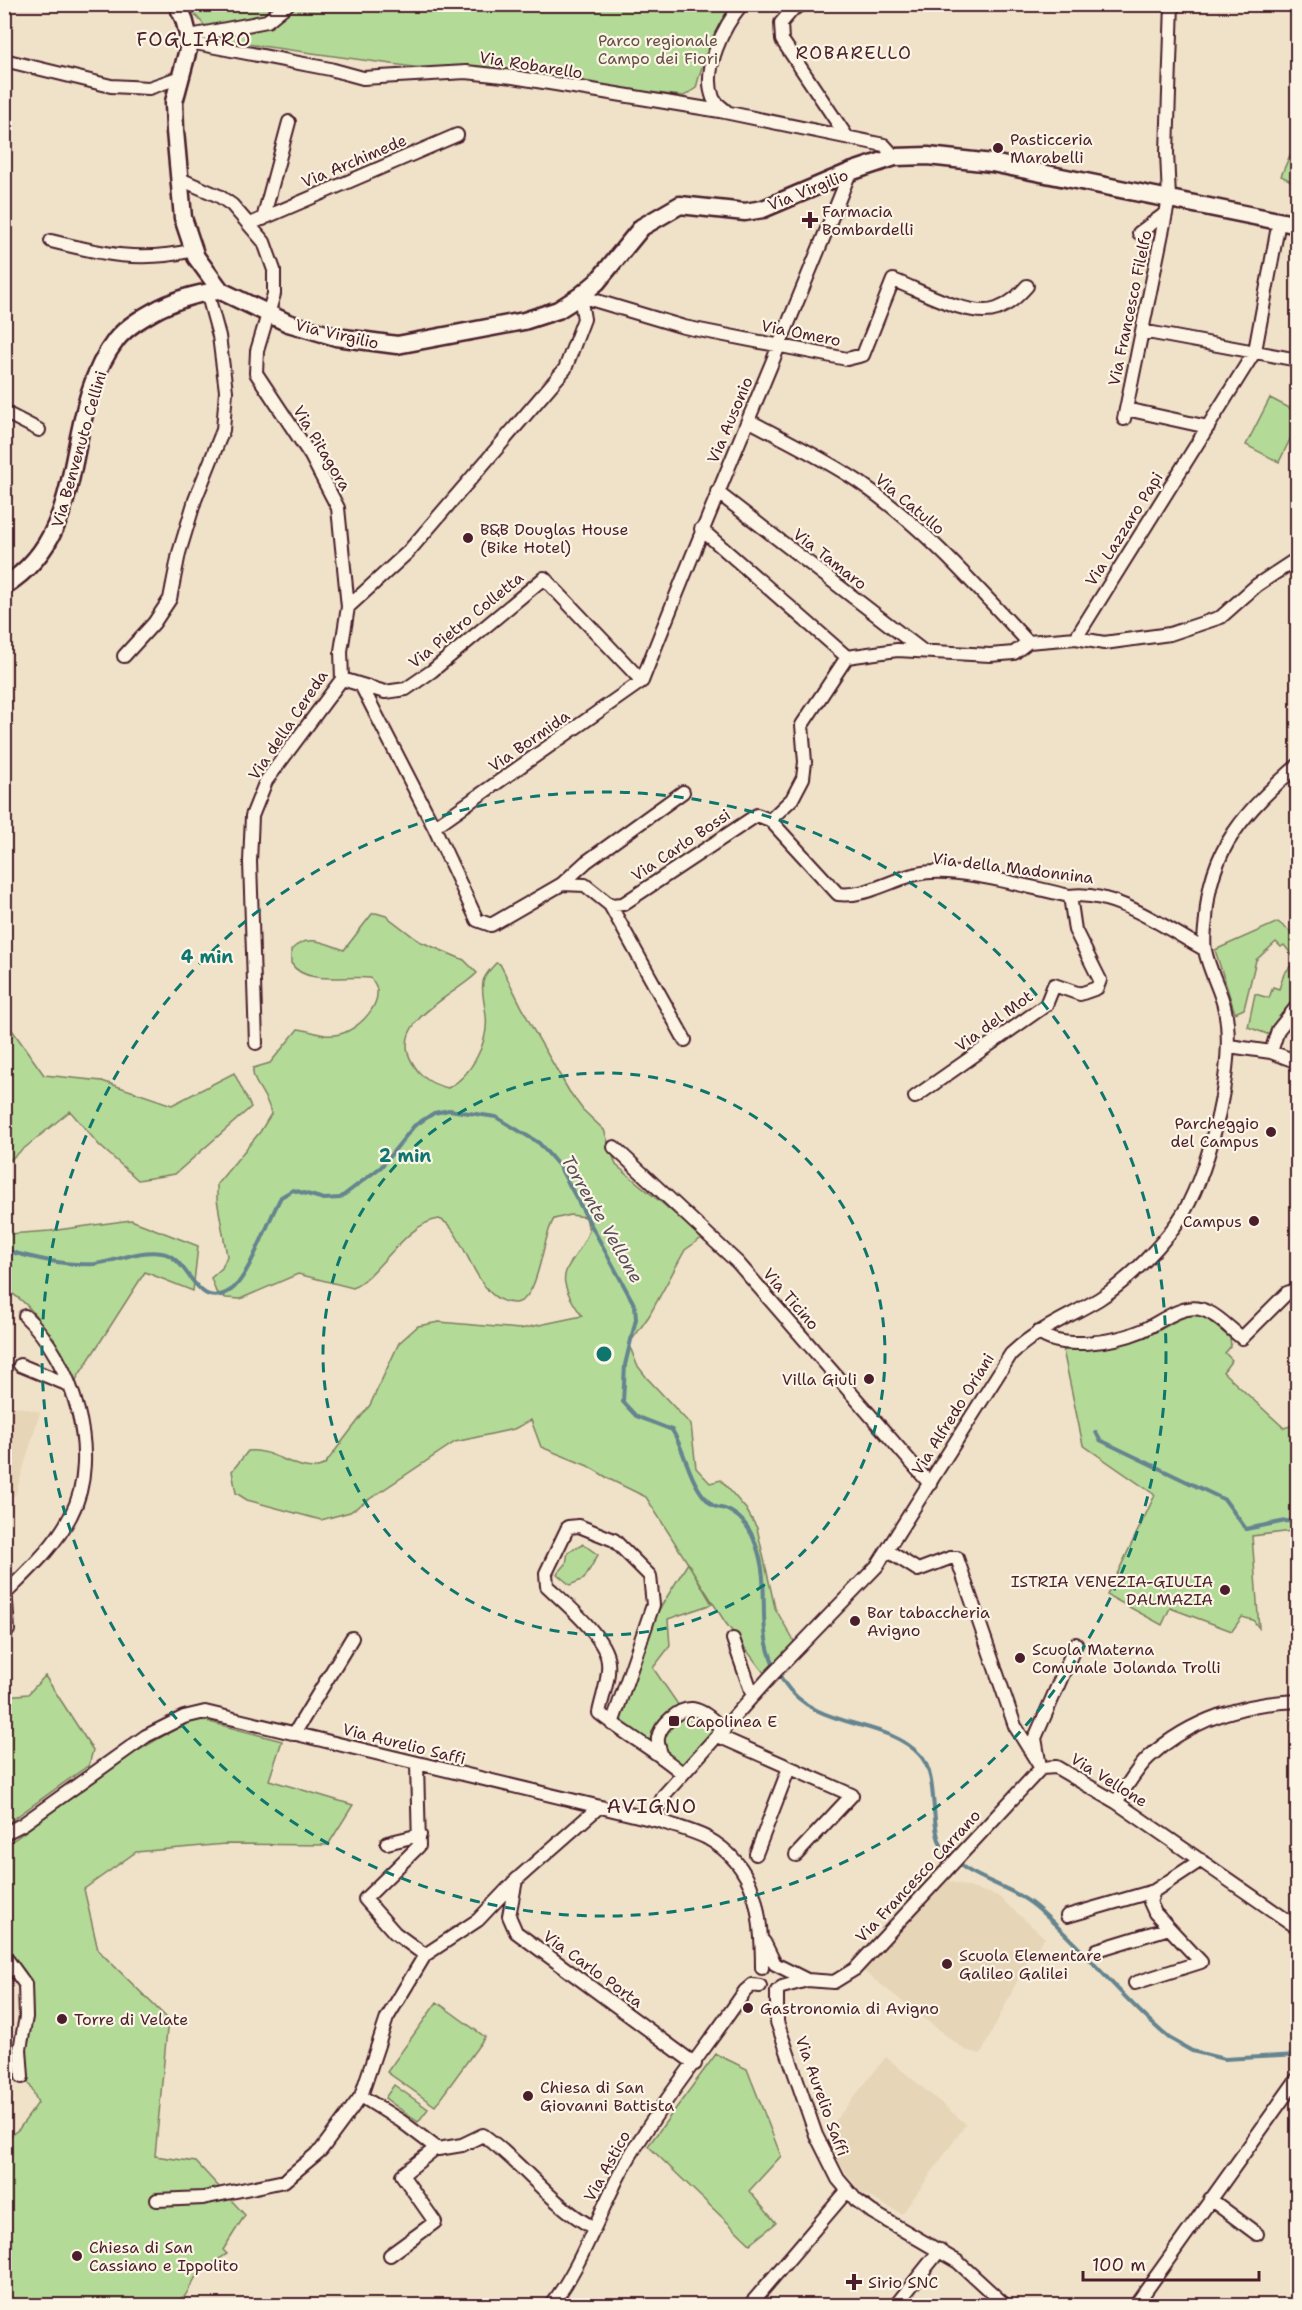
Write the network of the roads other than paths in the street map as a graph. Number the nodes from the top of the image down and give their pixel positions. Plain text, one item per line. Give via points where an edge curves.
1 (177, 4) edge
2 (288, 4) edge
3 (742, 4) edge
4 (803, 4) edge
5 (1172, 4) edge
6 (190, 39) junction
7 (4, 60) edge
8 (181, 77) junction
9 (727, 112) junction
10 (289, 122) dead end
11 (458, 135) dead end
12 (847, 137) junction
13 (895, 157) junction
14 (850, 172) junction
15 (180, 179) junction
16 (1167, 206) junction
17 (263, 219) junction
18 (1279, 221) junction
19 (250, 224) junction
20 (1298, 225) edge
21 (1139, 234) dead end
22 (51, 241) dead end
23 (194, 250) junction
24 (1027, 286) dead end
25 (214, 291) junction
26 (580, 297) junction
27 (268, 313) junction
28 (1142, 331) junction
29 (780, 346) junction
30 (1255, 351) junction
31 (1298, 360) edge
32 (4, 412) edge
33 (748, 420) junction
34 (1208, 427) junction
35 (39, 430) dead end
36 (717, 492) junction
37 (701, 530) junction
38 (1298, 558) edge
39 (4, 586) edge
40 (348, 606) junction
41 (1076, 638) junction
42 (1028, 642) junction
43 (924, 651) junction
44 (123, 656) dead end
45 (846, 657) junction
46 (342, 679) junction
47 (642, 681) junction
48 (362, 687) junction
49 (1298, 765) edge
50 (683, 792) dead end
51 (770, 820) junction
52 (434, 827) junction
53 (562, 884) junction
54 (1070, 896) junction
55 (610, 905) junction
56 (1204, 949) junction
57 (1298, 1005) edge
58 (685, 1040) dead end
59 (256, 1043) dead end
60 (1229, 1046) junction
61 (1271, 1052) junction
62 (1298, 1062) edge
63 (915, 1097) dead end
64 (614, 1147) dead end
65 (1298, 1289) edge
66 (25, 1316) dead end
67 (1038, 1332) junction
68 (20, 1365) dead end
69 (69, 1385) junction
70 (930, 1484) junction
71 (888, 1551) junction
72 (5, 1588) edge
73 (6, 1633) edge
74 (352, 1638) dead end
75 (734, 1639) dead end
76 (1076, 1644) dead end
77 (753, 1696) junction
78 (1298, 1701) edge
79 (612, 1724) junction
80 (721, 1732) junction
81 (294, 1734) junction
82 (662, 1756) junction
83 (417, 1764) junction
84 (789, 1768) junction
85 (1041, 1768) junction
86 (683, 1774) junction
87 (1116, 1802) junction
88 (599, 1808) junction
89 (652, 1819) junction
90 (4, 1834) edge
91 (420, 1835) junction
92 (387, 1843) dead end
93 (756, 1854) dead end
94 (796, 1855) dead end
95 (1201, 1860) junction
96 (516, 1880) junction
97 (1154, 1891) junction
98 (1067, 1916) dead end
99 (1169, 1928) junction
100 (1298, 1928) edge
101 (762, 1939) junction
102 (1097, 1950) dead end
103 (4, 1955) edge
104 (425, 1955) junction
105 (779, 1967) junction
106 (760, 1969) junction
107 (807, 1980) junction
108 (1135, 1983) dead end
109 (771, 1989) junction
110 (745, 1991) junction
111 (695, 2064) junction
112 (22, 2077) dead end
113 (1297, 2079) edge
114 (361, 2096) junction
115 (436, 2148) junction
116 (847, 2191) junction
117 (1210, 2199) junction
118 (157, 2200) dead end
119 (592, 2228) junction
120 (1257, 2234) dead end
121 (940, 2250) junction
122 (390, 2255) dead end
123 (550, 2306) edge
124 (748, 2306) edge
125 (895, 2306) edge
126 (1006, 2306) edge
127 (1135, 2306) edge

1 - 6 main road
2 - 6 street via 267,21
3 - 9 street via 711,62 714,100
4 - 12 street via 782,22 782,40
5 - 16 street
6 - 8 main road
6 - 9 street, Via Robarello via 363,78 466,72
7 - 8 street via 111,86 149,87
8 - 15 main road via 174,102
9 - 12 street, Via Robarello
10 - 17 street, Via Archimede
11 - 17 street, Via Archimede
12 - 13 street, Via Robarello via 884,145
13 - 14 main road, Via Virgilio
13 - 16 main road, Via Virgilio via 928,156 993,163
14 - 26 main road, Via Virgilio via 763,209 745,212 680,205 642,227
14 - 29 street, Via Ausonio
15 - 19 street via 219,196
15 - 23 main road via 183,219
16 - 18 main road, Via Virgilio
16 - 21 street, Via Francesco Filelfo
16 - 28 street, Via Francesco Filelfo
17 - 19 street, Via Archimede
18 - 20 main road, Via Virgilio
18 - 30 street, Via Lazzaro Papi
19 - 27 street via 264,242 274,270 274,294
22 - 23 street via 117,256 150,258
23 - 25 main road
24 - 29 street, Via Omero via 1012,302 995,310 967,310 894,280 863,355 848,359
25 - 27 main road, Via Virgilio
25 - 39 main road, Via Benvenuto Cellini via 171,303 142,318 117,339 97,375 56,530 25,574
25 - 44 street via 225,380 223,430 195,500 170,599
26 - 27 main road, Via Virgilio via 558,310 524,321 397,345 336,337
26 - 29 street, Via Omero via 684,327
26 - 40 street via 584,319 565,369 408,552
27 - 40 street, Via Pitagora via 257,351 256,373 311,456 338,508
28 - 30 street
28 - 34 street, Via Francesco Filelfo via 1125,414
29 - 33 street, Via Ausonio
30 - 31 street
30 - 34 street, Via Lazzaro Papi
32 - 35 street
33 - 36 street, Via Ausonio
33 - 42 street, Via Catullo via 859,482 904,517
34 - 41 street, Via Lazzaro Papi
36 - 37 street, Via Ausonio
36 - 43 street, Via Tamaro
37 - 45 street
37 - 47 street, Via Ausonio
38 - 41 street via 1257,585 1221,617 1170,634 1104,643
40 - 46 street, Via della Cereda via 341,651
41 - 42 street
42 - 43 street via 1014,653
43 - 45 street via 897,650
45 - 51 street via 802,724 806,762 803,778 792,799
46 - 48 street, Via Pietro Colletta via 353,680
46 - 59 street, Via della Cereda via 266,781 252,816
47 - 48 street, Via Pietro Colletta via 544,578 406,689 385,692
47 - 52 street, Via Bormida
48 - 52 street
49 - 56 street, Via Alfredo Oriani via 1238,823 1216,862 1207,899
50 - 53 street
51 - 54 street, Via della Madonnina via 838,894 864,893 896,879 932,872
51 - 55 street, Via Carlo Bossi via 757,815 623,904
52 - 53 street via 477,920 491,925
53 - 55 street via 585,885
54 - 56 street, Via della Madonnina via 1103,897
54 - 63 street, Via del Mot via 1075,930 1100,980 1097,988 1080,993 1054,985 1046,1005
55 - 58 street
56 - 60 street, Via Alfredo Oriani via 1225,1010
57 - 61 street via 1278,1030
60 - 61 street
60 - 67 street, Via Alfredo Oriani via 1225,1080 1200,1176 1178,1222 1116,1287
61 - 62 street
64 - 70 street, Via Ticino via 738,1263
65 - 67 street via 1288,1291 1242,1338 1211,1313 1195,1308 1140,1332 1077,1344 1044,1337
66 - 69 street via 41,1332
67 - 70 street, Via Alfredo Oriani via 999,1369
68 - 69 street
69 - 72 street via 76,1400 85,1476 71,1515 41,1558
70 - 71 street, Via Alfredo Oriani
71 - 77 street, Via Alfredo Oriani
71 - 85 street via 918,1570 957,1558 1015,1726
72 - 73 street
74 - 81 street
75 - 77 street
76 - 85 street via 1035,1738
77 - 80 street, Via Alfredo Oriani
78 - 87 street via 1266,1702 1201,1722 1148,1758
79 - 79 street via 653,1605 650,1576 614,1540 579,1526 568,1527 546,1573 547,1586 605,1648 609,1663 599,1713
79 - 82 street
80 - 82 street via 707,1715 693,1709 683,1710 661,1729 658,1738
80 - 84 street
80 - 86 street, Via Alfredo Oriani
81 - 83 street, Via Aurelio Saffi
81 - 90 street, Via Aurelio Saffi via 205,1712 184,1716 146,1736
82 - 86 street
83 - 88 street, Via Aurelio Saffi
83 - 91 street
84 - 93 street
84 - 94 street via 852,1796
85 - 87 street, Via Vellone via 1056,1767
85 - 107 street, Via Francesco Carrano via 855,1969 834,1982
86 - 89 street, Via Alfredo Oriani via 664,1795
87 - 95 street, Via Vellone
88 - 89 street, Via Aurelio Saffi
88 - 96 street
89 - 101 street, Via Aurelio Saffi via 707,1838 734,1860 757,1899
91 - 92 street
91 - 104 street via 419,1846 365,1899 395,1933
95 - 97 street
95 - 100 street, Via Vellone
96 - 104 street via 478,1920
96 - 111 street, Via Carlo Porta via 509,1916 516,1932
97 - 98 street
97 - 99 street via 1150,1902
99 - 102 street
99 - 108 street via 1201,1962
101 - 105 street, Via Aurelio Saffi
101 - 106 street, Via Aurelio Saffi
103 - 112 street via 25,1984
104 - 114 street via 387,2018
105 - 106 street
105 - 107 street, Via Francesco Carrano
105 - 109 street via 786,1978
106 - 109 street, Via Aurelio Saffi
106 - 110 street, Via Astico via 746,1984
107 - 109 street, Via Francesco Carrano
109 - 110 street via 752,1985
109 - 116 street, Via Aurelio Saffi via 777,2022 816,2135 829,2165
110 - 111 street, Via Astico
111 - 119 street, Via Astico via 643,2135
113 - 117 street
114 - 115 street
114 - 118 street via 321,2150 284,2181 203,2198
115 - 119 street via 462,2145 483,2135 504,2149 567,2213
115 - 122 street via 402,2175 435,2222
116 - 121 street, Via Aurelio Saffi via 872,2212
116 - 124 street
117 - 120 street
117 - 127 street
119 - 123 street, Via Astico via 568,2280
121 - 125 street
121 - 126 street, Via Aurelio Saffi

